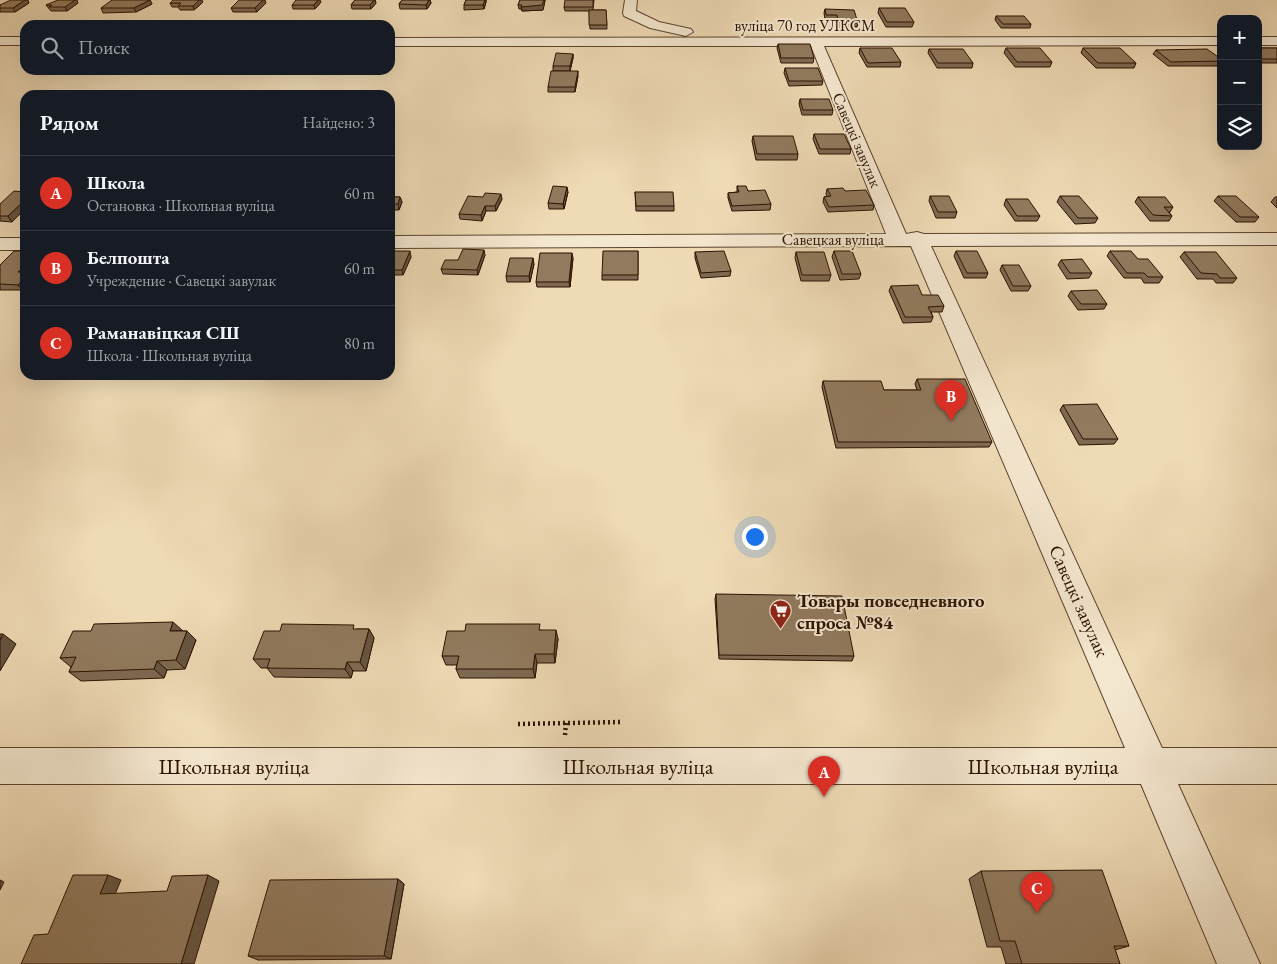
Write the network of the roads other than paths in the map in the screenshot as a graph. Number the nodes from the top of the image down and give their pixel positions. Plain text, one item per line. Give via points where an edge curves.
1 (615, 4) dead end
2 (630, 6) edge
3 (0, 41) edge
4 (20, 41) edge
5 (1217, 41) edge
6 (1262, 41) edge
7 (1277, 41) edge
8 (395, 42) edge
9 (763, 42) junction
10 (816, 42) junction
11 (908, 238) junction
12 (1277, 238) edge
13 (395, 242) edge
14 (0, 244) edge
15 (20, 244) edge
16 (0, 766) edge
17 (1153, 766) junction
18 (1277, 766) edge
19 (1240, 964) edge

1 - 2 street
2 - 9 street via 655,25
3 - 4 street
5 - 10 street, вуліца 70 год УЛКСМ
6 - 7 street
8 - 9 street, вуліца 70 год УЛКСМ
9 - 10 street, вуліца 70 год УЛКСМ
10 - 11 street, Савецкі завулак
11 - 12 street, Савецкая вуліца
11 - 13 street, Савецкая вуліца
11 - 17 street, Савецкі завулак
14 - 15 street
16 - 17 street, Школьная вуліца
17 - 18 street, Школьная вуліца
17 - 19 street, Савецкі завулак

